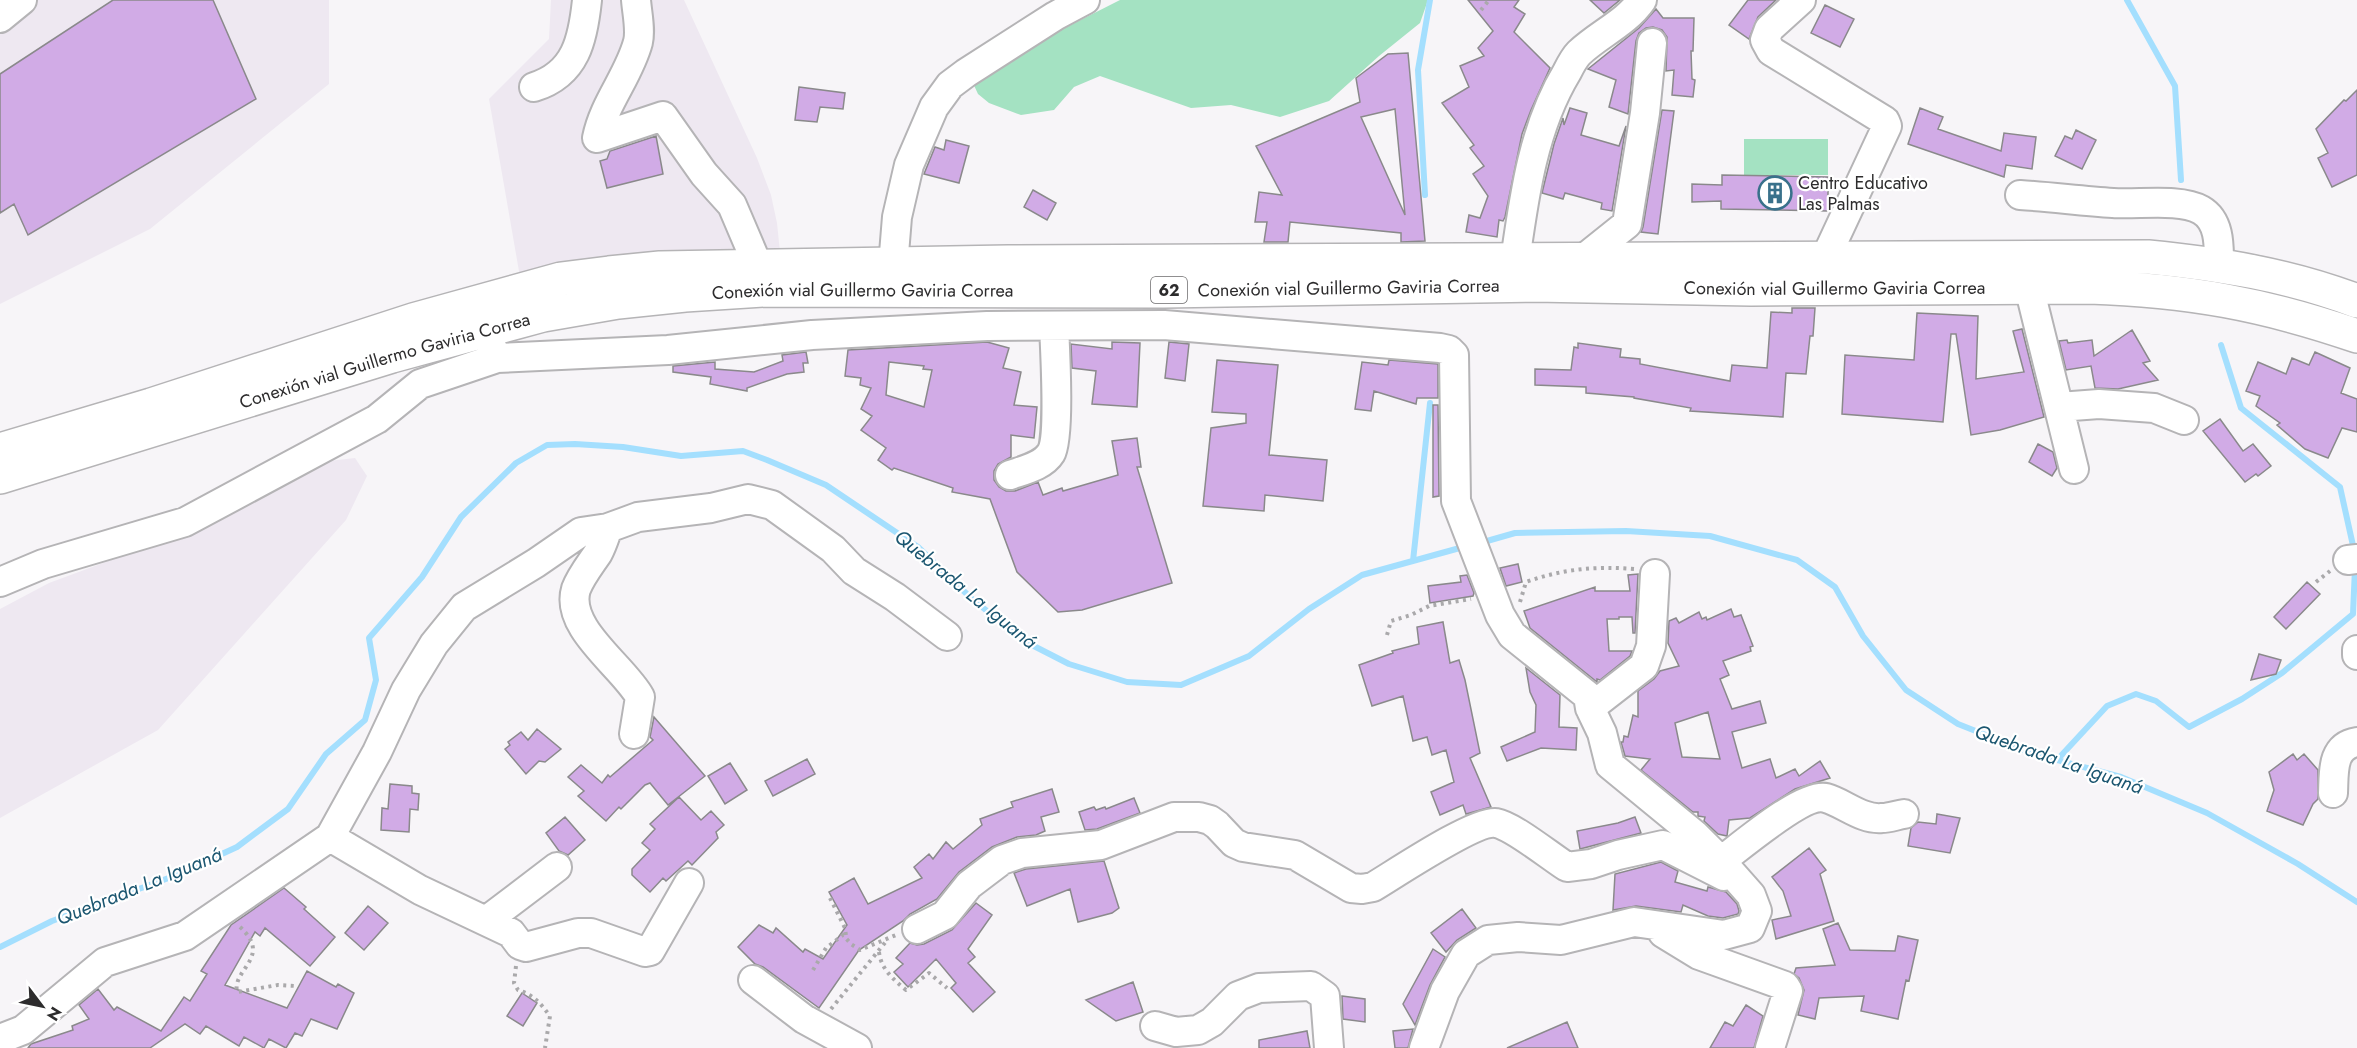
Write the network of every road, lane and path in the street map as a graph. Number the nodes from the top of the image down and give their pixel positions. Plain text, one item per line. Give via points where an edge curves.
1 (22, 0) edge
2 (587, 0) edge
3 (636, 0) edge
4 (1085, 0) edge
5 (1489, 0) edge
6 (1642, 0) edge
7 (1801, 0) edge
8 (1059, 8) edge
9 (1481, 10) dead end
10 (0, 18) edge
11 (1652, 43) dead end
12 (534, 87) dead end
13 (2020, 195) dead end
14 (1627, 224) junction
15 (1825, 259) junction
16 (1582, 260) junction
17 (1655, 260) junction
18 (1515, 261) junction
19 (2219, 264) junction
20 (758, 266) junction
21 (893, 266) junction
22 (2029, 287) junction
23 (2357, 301) edge
24 (1054, 326) junction
25 (2357, 336) edge
26 (491, 345) junction
27 (2059, 407) junction
28 (2184, 420) dead end
29 (0, 450) edge
30 (2074, 469) dead end
31 (1010, 475) dead end
32 (0, 477) edge
33 (608, 528) junction
34 (1655, 574) joint
35 (0, 582) edge
36 (1502, 615) junction
37 (1387, 634) dead end
38 (947, 636) dead end
39 (2357, 650) edge
40 (2357, 655) edge
41 (1590, 708) junction
42 (634, 734) dead end
43 (2357, 742) edge
44 (2333, 793) dead end
45 (1904, 814) dead end
46 (330, 837) junction
47 (1721, 861) junction
48 (557, 867) dead end
49 (689, 883) dead end
50 (1741, 886) junction
51 (830, 898) dead end
52 (219, 913) junction
53 (486, 921) junction
54 (1647, 923) junction
55 (917, 928) joint
56 (846, 937) junction
57 (889, 938) junction
58 (520, 945) junction
59 (879, 951) junction
60 (813, 970) dead end
61 (753, 980) dead end
62 (296, 986) dead end
63 (947, 988) dead end
64 (811, 1023) junction
65 (1155, 1026) dead end
66 (0, 1039) edge
67 (545, 1048) edge
68 (858, 1048) edge
69 (1329, 1048) edge
70 (1424, 1048) edge
71 (1770, 1048) edge

1 - 10 street
2 - 12 street via 584,32 577,52 547,82
3 - 20 street via 639,40 605,110 597,138 663,116 704,174 732,205
4 - 8 street
5 - 9 path
6 - 18 street via 1634,11 1577,54 1554,93 1540,132
7 - 15 street via 1769,29 1765,40 1771,51 1885,121 1887,126
8 - 21 street via 966,73 934,107 909,165 897,217
11 - 14 street
13 - 19 street via 2113,203 2177,203 2201,210 2219,238
14 - 16 street
14 - 17 street
15 - 17 highway, Conexión vial Guillermo Gaviria Correa / 62
15 - 19 highway, Conexión vial Guillermo Gaviria Correa / 62 via 2148,257
16 - 17 highway, Conexión vial Guillermo Gaviria Correa / 62
16 - 18 highway, Conexión vial Guillermo Gaviria Correa / 62
18 - 21 highway, Conexión vial Guillermo Gaviria Correa / 62
19 - 23 highway, Conexión vial Guillermo Gaviria Correa / 62 via 2326,289
20 - 21 highway, Conexión vial Guillermo Gaviria Correa / 62
20 - 29 highway, Conexión vial Guillermo Gaviria Correa / 62 via 660,268 561,279 413,320
22 - 25 highway, Conexión vial Guillermo Gaviria Correa / 62 via 2145,289 2201,295 2256,305
22 - 26 highway, Conexión vial Guillermo Gaviria Correa / 62 via 1750,289 1534,285 1164,291 765,290 618,302 543,315
22 - 27 street
24 - 26 street via 812,335 668,350
24 - 31 street via 1052,452 1038,465
24 - 36 street via 1164,325 1449,350 1454,355 1456,501
26 - 32 highway, Conexión vial Guillermo Gaviria Correa / 62 via 371,362
26 - 35 street via 420,384 377,419 185,522 43,564
27 - 28 street via 2099,404 2154,408
27 - 30 street
33 - 38 street via 638,517 748,500 772,505 833,549 854,571
33 - 42 street via 576,591 576,609 587,634 640,696
33 - 46 street via 581,532 464,607 434,644 405,690 377,752
34 - 36 path via 1644,569 1584,568 1550,574 1526,582
34 - 41 street via 1651,646 1644,666
36 - 37 path via 1429,606 1391,621
36 - 41 street via 1588,696
39 - 40 street
41 - 47 street via 1602,732 1610,765
43 - 44 street via 2336,757
45 - 47 street via 1880,819 1824,797 1810,798
46 - 52 street
46 - 53 street via 410,884
47 - 50 street
48 - 53 street
49 - 58 street via 650,951 591,933
50 - 54 street via 1751,895 1757,911 1750,928 1724,935
50 - 55 street via 1664,845 1567,867 1514,831 1495,823 1475,828 1373,887 1351,888 1295,855 1234,843 1210,820 1174,817 1101,845 1022,853 1002,860 969,885 945,915
51 - 56 path
52 - 62 path via 248,934 252,943 237,992
52 - 66 street via 186,936 105,962 23,1030
53 - 58 street via 511,933
54 - 70 street via 1635,922 1561,940 1488,940 1466,954 1445,991
54 - 71 street via 1699,955 1785,986 1786,1001
55 - 57 path
56 - 57 path via 860,950
56 - 60 path via 835,939
57 - 59 path
58 - 67 path via 514,983 518,990 540,1002 550,1016
59 - 63 path via 880,962 906,990 929,973
59 - 64 path via 836,1005
61 - 64 street
64 - 68 street
65 - 69 street via 1176,1032 1198,1030 1238,996 1259,988 1311,986 1325,996

